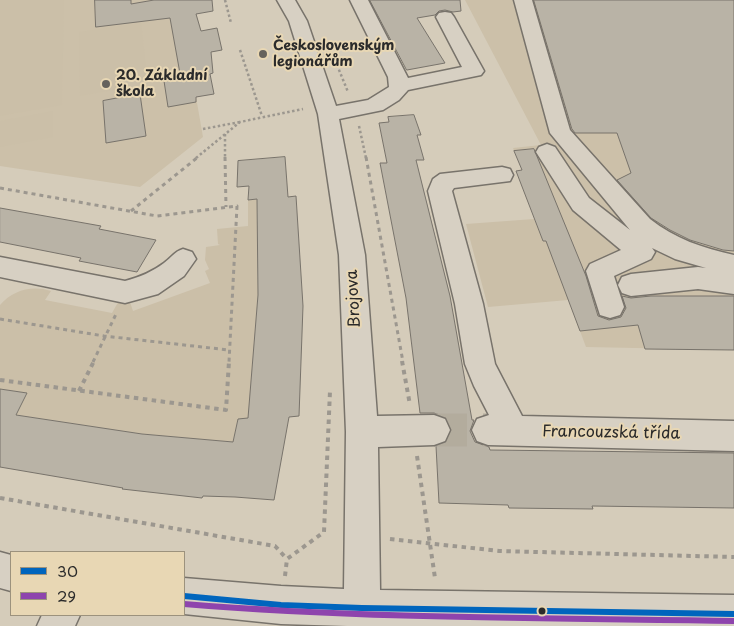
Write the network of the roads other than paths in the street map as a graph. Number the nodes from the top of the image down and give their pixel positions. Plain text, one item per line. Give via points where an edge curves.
1 (286, 0) edge
2 (359, 0) edge
3 (523, 0) edge
4 (445, 17) dead end
5 (398, 86) junction
6 (312, 114) junction
7 (547, 152) dead end
8 (502, 175) dead end
9 (628, 258) junction
10 (183, 259) dead end
11 (734, 265) edge
12 (1, 269) edge
13 (734, 283) edge
14 (610, 307) dead end
15 (424, 430) tunnel mouth
16 (362, 432) junction
17 (734, 436) edge
18 (185, 596) edge
19 (362, 608) junction
20 (734, 614) edge

1 - 6 street, Brojova via 298,21
2 - 5 street via 398,77
3 - 11 street via 561,134 654,237 701,258
4 - 5 street via 474,71
5 - 6 street via 392,97 378,105
6 - 16 street, Brojova via 352,255
7 - 9 street via 581,204 642,252
8 - 17 street, Francouzská třída via 448,180 441,185 440,191 469,304 480,364 501,431
9 - 13 street via 643,284 698,278
9 - 14 street via 599,271
10 - 12 street via 175,269 149,286 128,291
15 - 16 street
16 - 19 street, Brojova
18 - 19 street
19 - 20 street

